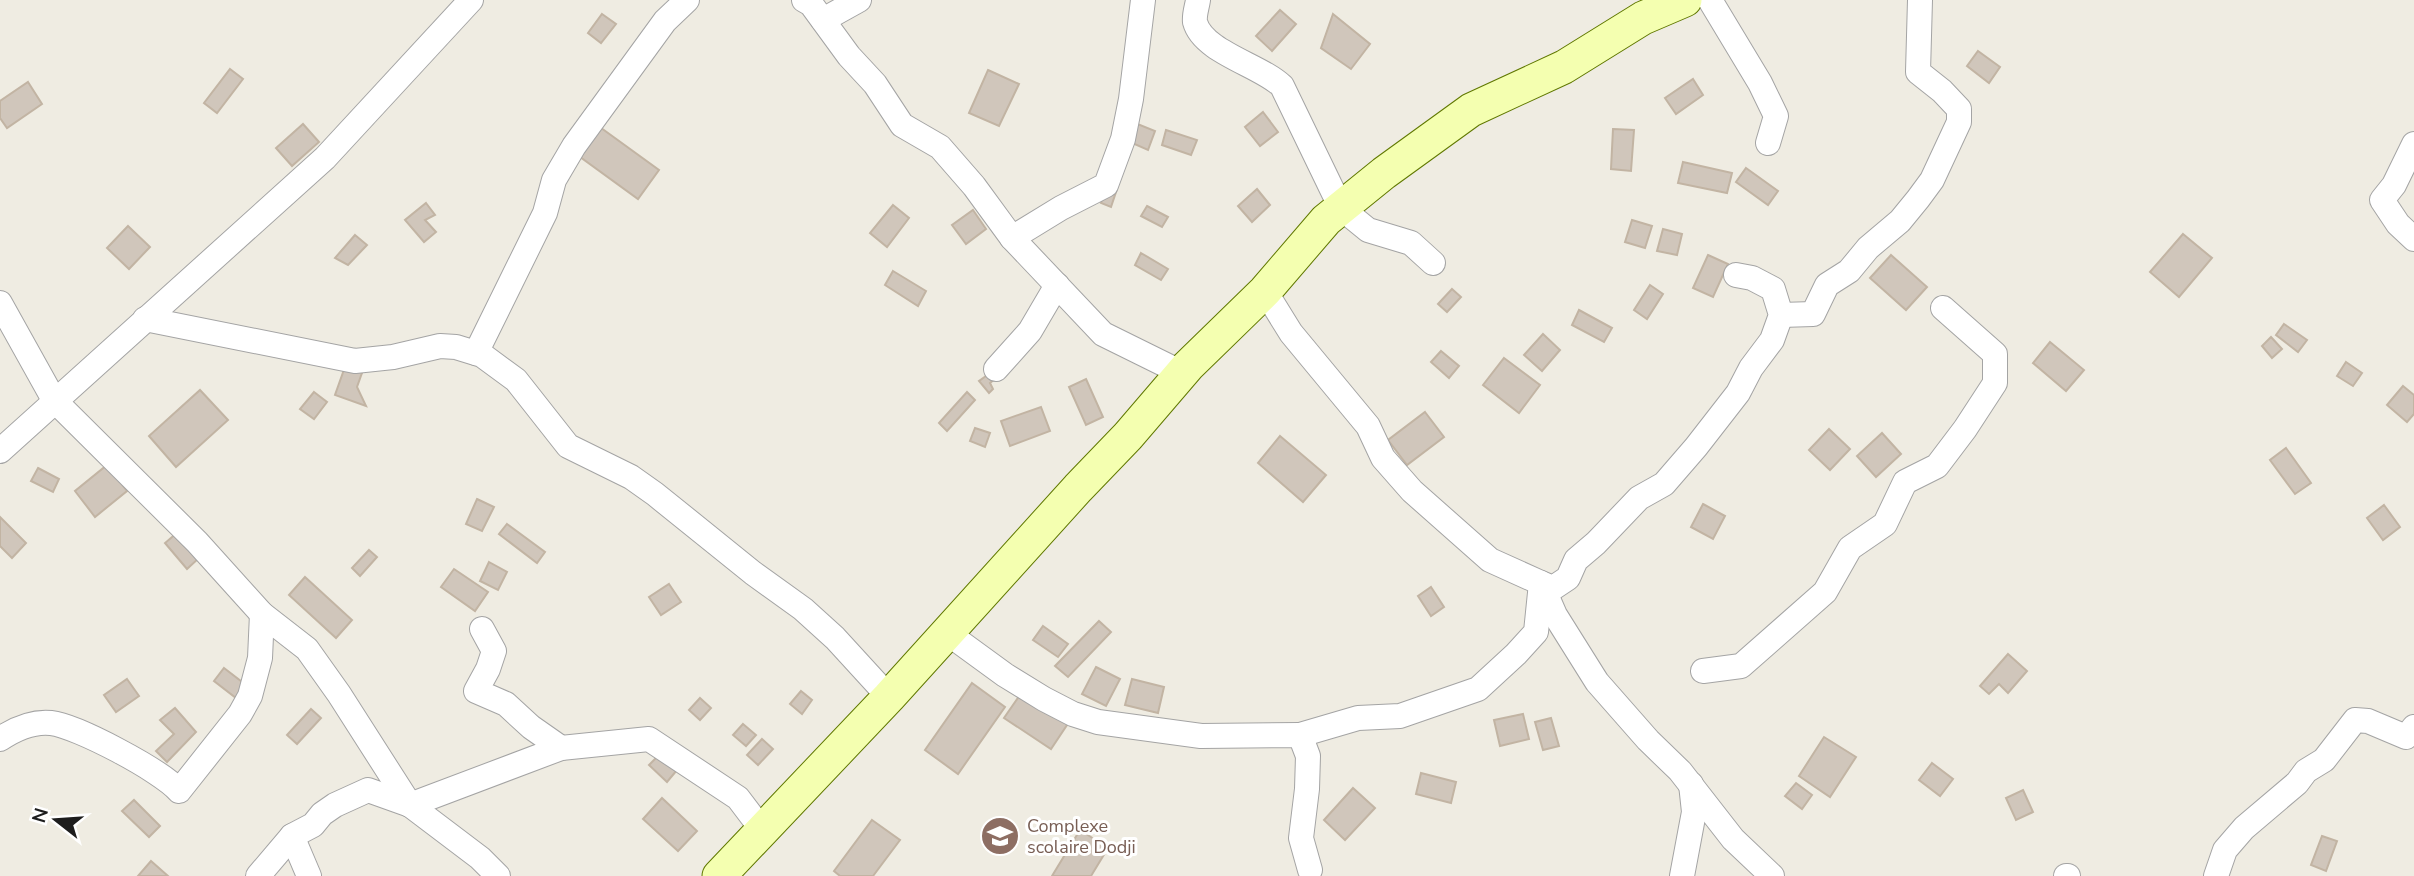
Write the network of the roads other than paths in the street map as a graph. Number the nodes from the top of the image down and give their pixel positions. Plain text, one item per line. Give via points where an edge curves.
1 (471, 0) edge
2 (687, 0) edge
3 (804, 0) edge
4 (859, 0) edge
5 (1143, 0) edge
6 (1198, 0) edge
7 (1685, 0) edge
8 (1710, 0) edge
9 (1920, 0) edge
10 (823, 20) junction
11 (1768, 142) dead end
12 (2414, 144) edge
13 (1341, 208) junction
14 (1012, 238) junction
15 (2414, 239) edge
16 (1433, 263) dead end
17 (1736, 275) dead end
18 (1057, 285) junction
19 (1265, 291) junction
20 (0, 303) edge
21 (1943, 308) dead end
22 (1781, 315) junction
23 (145, 319) junction
24 (476, 353) junction
25 (996, 369) dead end
26 (1182, 373) junction
27 (54, 400) junction
28 (0, 451) edge
29 (1541, 583) junction
30 (262, 614) junction
31 (482, 629) dead end
32 (946, 632) junction
33 (1703, 671) dead end
34 (888, 697) junction
35 (2414, 727) edge
36 (1300, 735) junction
37 (0, 739) edge
38 (561, 748) junction
39 (1691, 784) junction
40 (410, 805) junction
41 (763, 831) junction
42 (292, 835) junction
43 (1310, 870) dead end
44 (258, 876) edge
45 (309, 876) edge
46 (498, 876) edge
47 (719, 876) edge
48 (1682, 876) edge
49 (1772, 876) edge
50 (2216, 876) edge

1 - 23 street via 325,158
2 - 24 street via 665,21 574,146 554,180 545,213
3 - 10 street
4 - 10 street
5 - 14 street via 1131,99 1106,186
6 - 13 street via 1195,20 1202,35 1282,86
7 - 13 main road via 1643,18 1564,67 1471,110
8 - 11 street via 1776,116
9 - 22 street via 1918,72 1959,109 1959,122 1932,180 1900,221 1868,247 1849,271 1827,285 1813,314
10 - 14 street via 902,125 940,147
12 - 15 street via 2382,200
13 - 16 street via 1368,230 1412,243
13 - 19 main road
14 - 18 street
17 - 22 street via 1773,289
18 - 25 street via 1030,331
18 - 26 street via 1103,334
19 - 26 main road
19 - 29 street via 1291,333 1367,426 1383,458 1412,491 1490,561
20 - 27 street
21 - 33 street via 1995,354 1995,383 1988,395 1937,466 1905,482 1885,524 1850,548 1825,592 1741,666
22 - 29 street via 1772,340 1738,393 1664,484 1639,498 1576,560 1568,578 1553,588
23 - 24 street via 355,361 440,346
23 - 27 street
24 - 34 street via 516,380 568,446 647,488 821,624
26 - 32 main road
27 - 28 street
27 - 30 street via 197,542
29 - 36 street via 1536,632 1478,688 1400,716 1358,718
29 - 39 street via 1555,615 1597,682
30 - 37 street via 260,658 250,696 179,791 138,762 57,724 28,725
30 - 40 street via 307,649
31 - 38 street via 494,651 476,691 506,704
32 - 34 main road
32 - 36 street via 1034,693 1098,722 1200,736
34 - 41 main road
35 - 50 street via 2406,737 2355,720 2324,760 2244,828 2225,850
36 - 43 street via 1308,756 1301,838
38 - 40 street
38 - 41 street via 649,739 738,798
39 - 48 street via 1694,812
39 - 49 street via 1733,839
40 - 42 street via 368,790 335,805 313,825
40 - 46 street
41 - 47 main road
42 - 44 street
42 - 45 street

